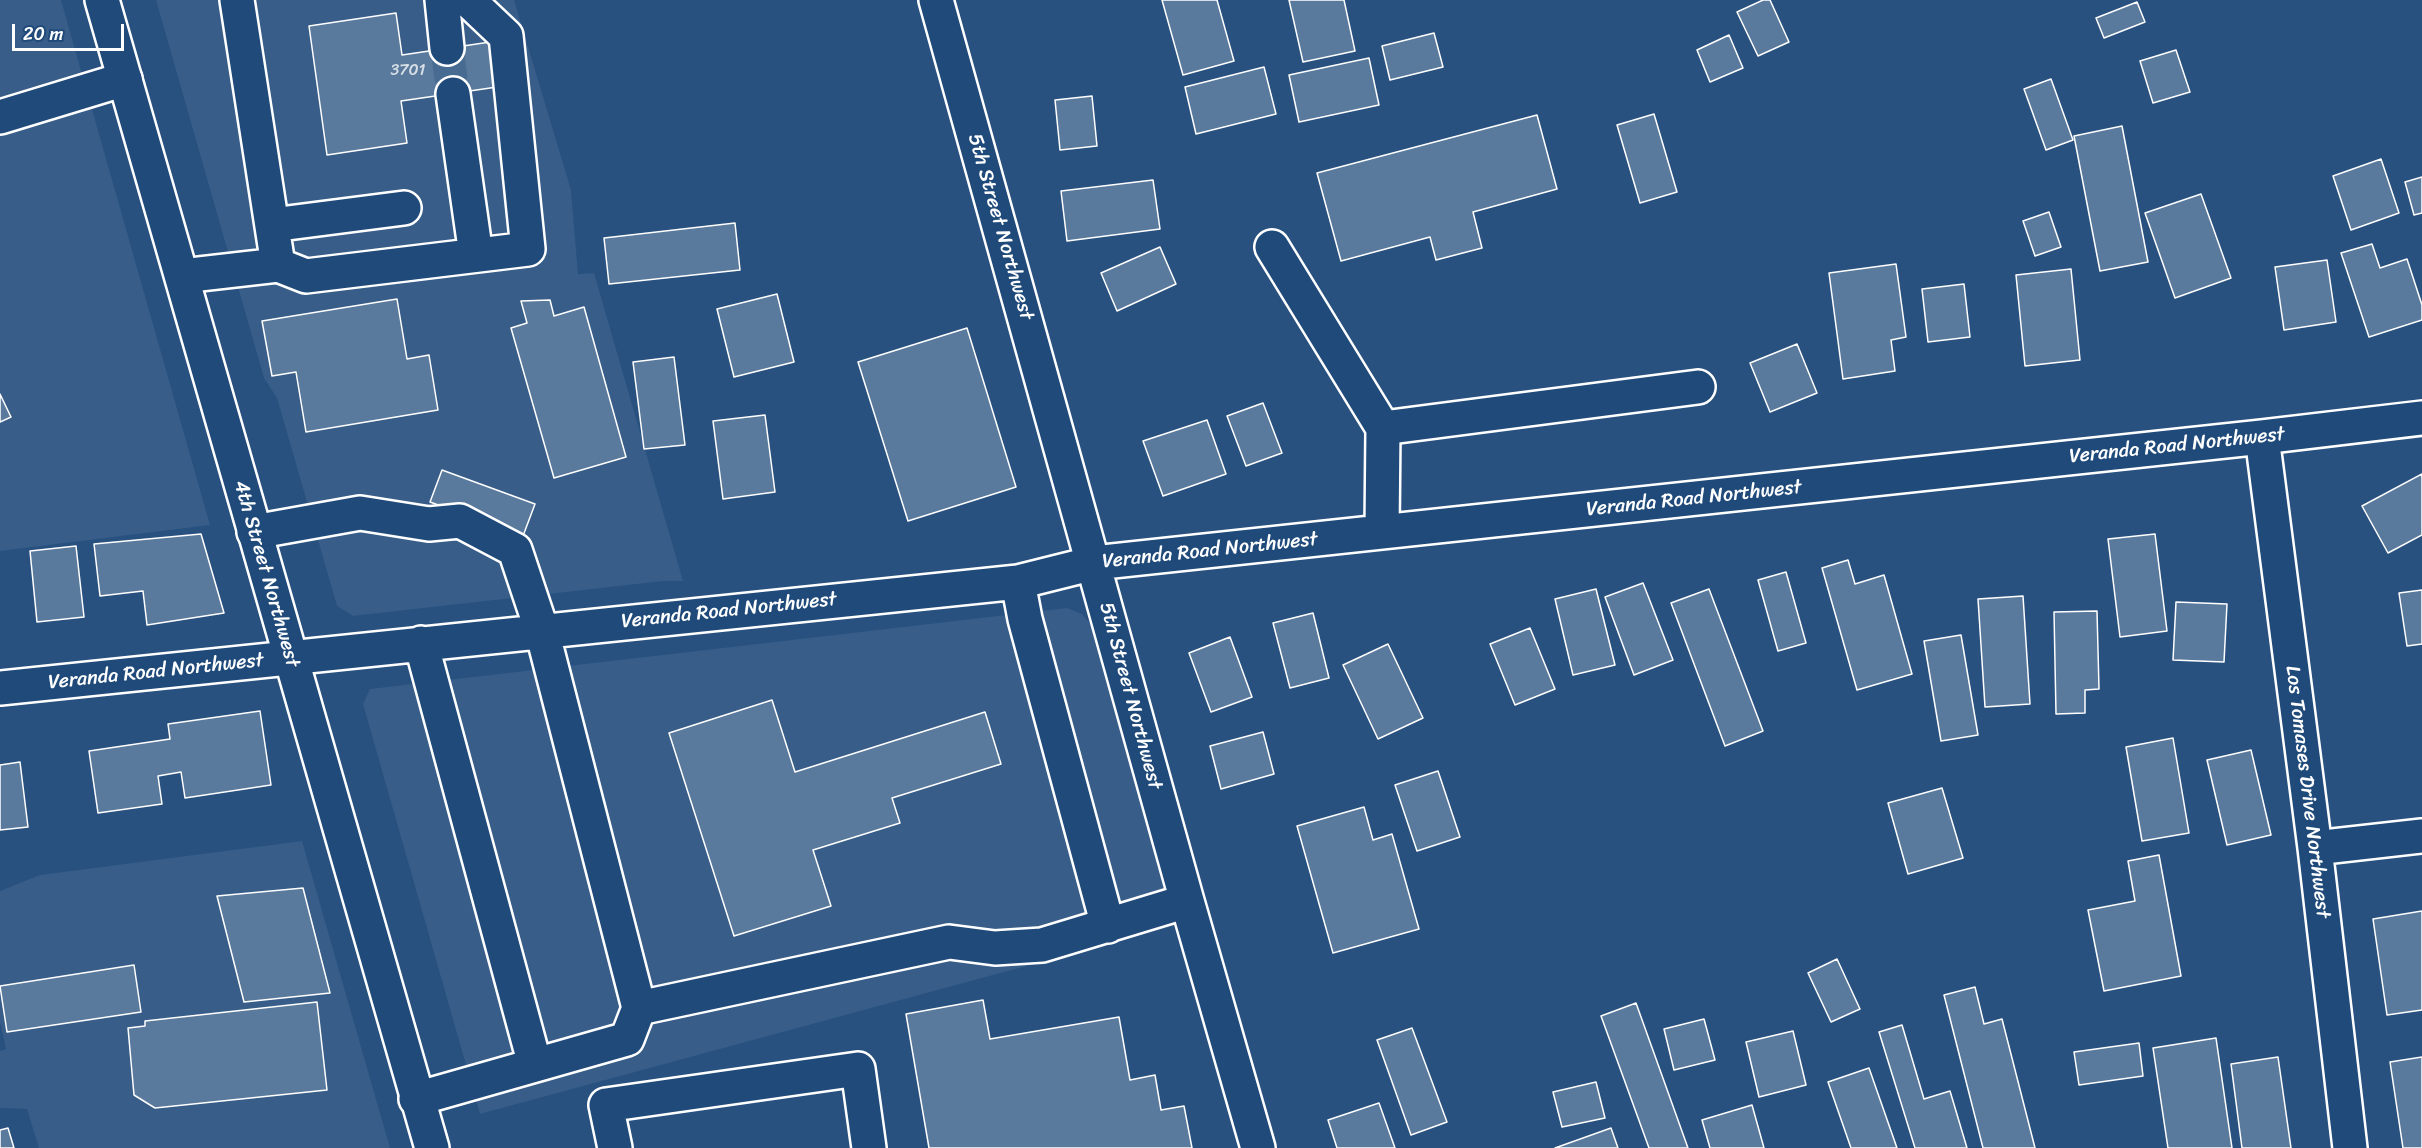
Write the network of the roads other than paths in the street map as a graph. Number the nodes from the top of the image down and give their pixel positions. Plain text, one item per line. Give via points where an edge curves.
1 (102, 0) edge
2 (237, 0) edge
3 (442, 0) edge
4 (468, 0) edge
5 (936, 0) edge
6 (447, 48) tunnel mouth
7 (125, 79) junction
8 (453, 94) tunnel mouth
9 (0, 117) edge
10 (404, 208) dead end
11 (272, 225) junction
12 (1272, 247) dead end
13 (476, 255) junction
14 (278, 265) junction
15 (182, 276) junction
16 (1698, 387) dead end
17 (2422, 418) edge
18 (1383, 428) junction
19 (2262, 437) junction
20 (254, 531) junction
21 (1382, 532) junction
22 (1094, 563) junction
23 (1018, 582) junction
24 (542, 631) junction
25 (421, 644) junction
26 (290, 657) junction
27 (0, 688) edge
28 (2422, 836) edge
29 (2315, 848) junction
30 (1187, 901) junction
31 (1108, 926) junction
32 (639, 1008) junction
33 (535, 1065) junction
34 (416, 1099) junction
35 (432, 1148) edge
36 (615, 1148) edge
37 (868, 1148) edge
38 (1258, 1148) edge
39 (2350, 1148) edge

1 - 7 street, 4th Street Northwest
2 - 11 street
3 - 6 street
4 - 13 street via 506,36 528,249
5 - 22 street, 5th Street Northwest
7 - 9 street
7 - 15 street, 4th Street Northwest
8 - 13 street
10 - 11 street
11 - 14 street
12 - 18 street
13 - 14 street via 306,276
14 - 15 street
15 - 20 street, 4th Street Northwest
16 - 18 street
17 - 19 street, Veranda Road Northwest
18 - 21 street
19 - 21 street, Veranda Road Northwest
19 - 29 street, Los Tomases Drive Northwest
20 - 24 street via 360,513 429,524 460,521 515,550
20 - 26 street, 4th Street Northwest
21 - 22 street, Veranda Road Northwest
22 - 23 street, Veranda Road Northwest
22 - 30 street, 5th Street Northwest
23 - 24 street, Veranda Road Northwest
23 - 31 street
24 - 25 street, Veranda Road Northwest
24 - 32 street
25 - 26 street, Veranda Road Northwest
25 - 33 street
26 - 27 street, Veranda Road Northwest
26 - 34 street, 4th Street Northwest
28 - 29 street
29 - 39 street, Los Tomases Drive Northwest
30 - 31 street
30 - 38 street, 5th Street Northwest
31 - 32 street via 1042,945 995,948 950,942
32 - 33 street via 627,1039
33 - 34 street
34 - 35 street, 4th Street Northwest
36 - 37 street via 606,1105 858,1069

